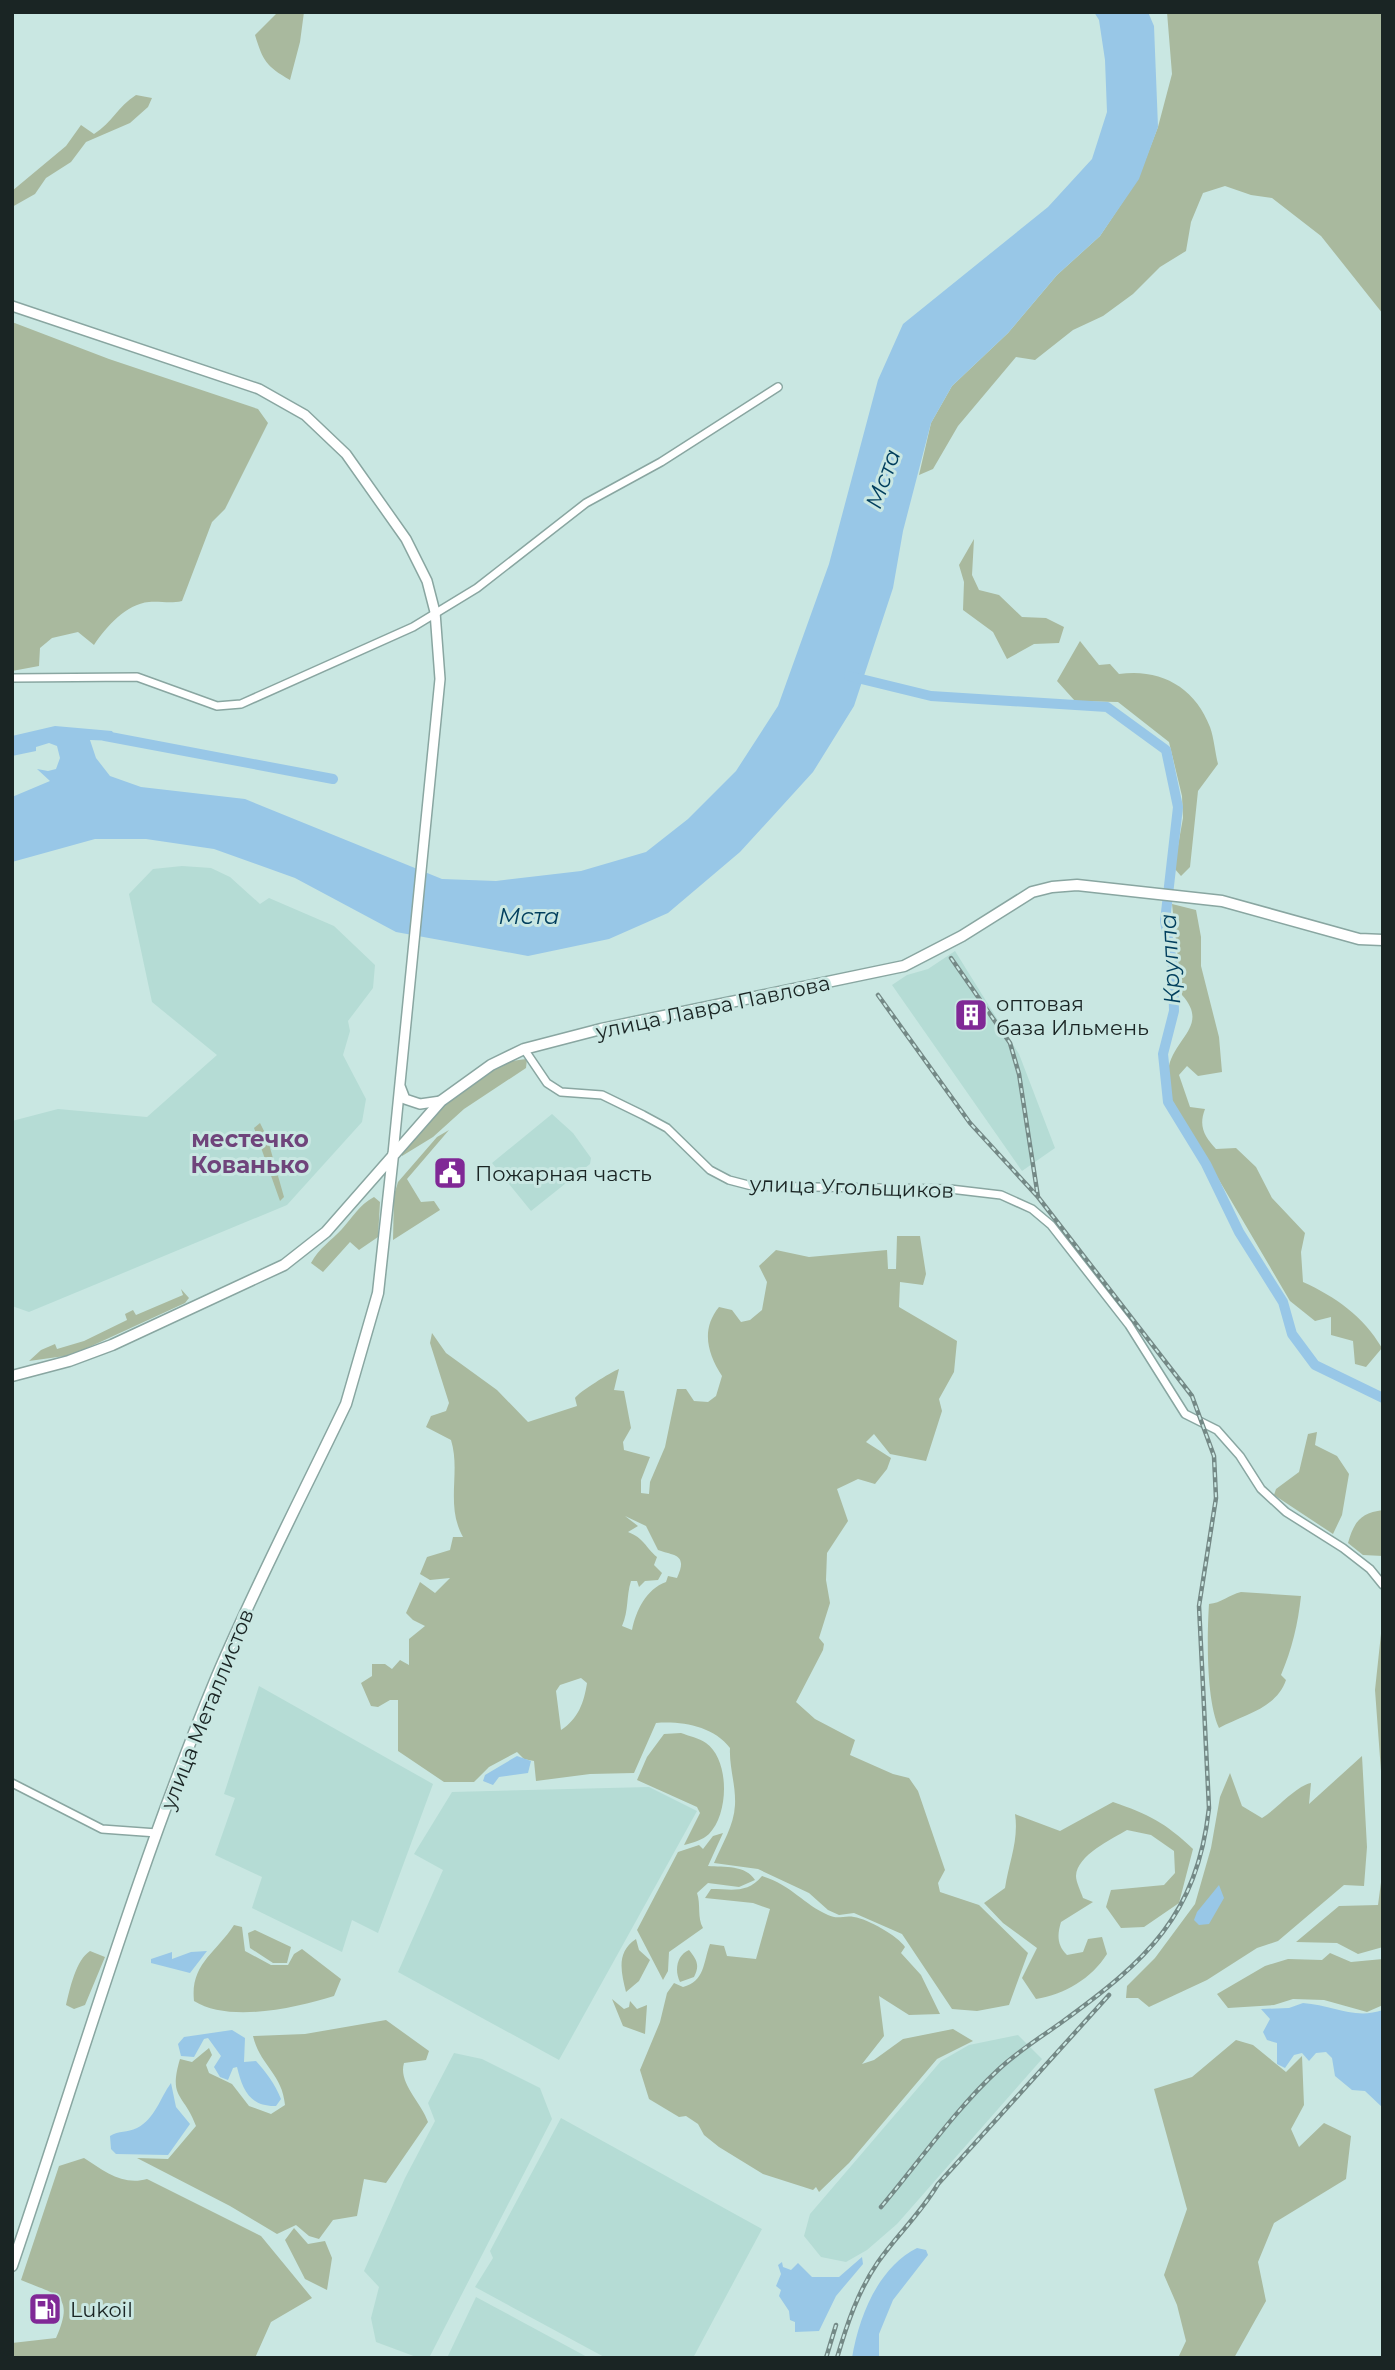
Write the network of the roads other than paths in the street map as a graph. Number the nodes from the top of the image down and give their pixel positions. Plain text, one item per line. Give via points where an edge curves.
1 (12, 306) edge
2 (778, 387) dead end
3 (435, 612) junction
4 (12, 678) edge
5 (1383, 940) edge
6 (524, 1049) junction
7 (400, 1085) junction
8 (441, 1101) junction
9 (393, 1154) junction
10 (12, 1376) edge
11 (1383, 1584) edge
12 (12, 1783) edge
13 (157, 1833) junction
14 (12, 2266) edge

1 - 3 main road via 260,389 305,415 346,454 392,515 427,581
2 - 3 street via 661,462 586,503 477,588
3 - 4 street via 413,627 241,704 217,705 137,677
3 - 7 main road via 440,679
5 - 6 main road, улица Лавра Павлова via 1359,939 1231,902 1077,885 1052,887 1032,892 904,966
6 - 8 main road, улица Лавра Павлова via 491,1065
6 - 11 street, улица Угольщиков via 547,1083 561,1092 602,1095 643,1115 729,1180 752,1186 950,1189 1014,1199 1051,1225 1129,1325 1185,1414 1217,1430 1261,1489 1286,1512 1370,1569
7 - 8 main road via 405,1099 420,1104
7 - 9 main road
8 - 9 main road, улица Лавра Павлова
9 - 10 main road, улица Лавра Павлова via 326,1232 284,1265 112,1345
9 - 13 main road, улица Металлистов via 378,1293 346,1404 242,1619
12 - 13 street via 102,1829
13 - 14 main road, улица Металлистов

